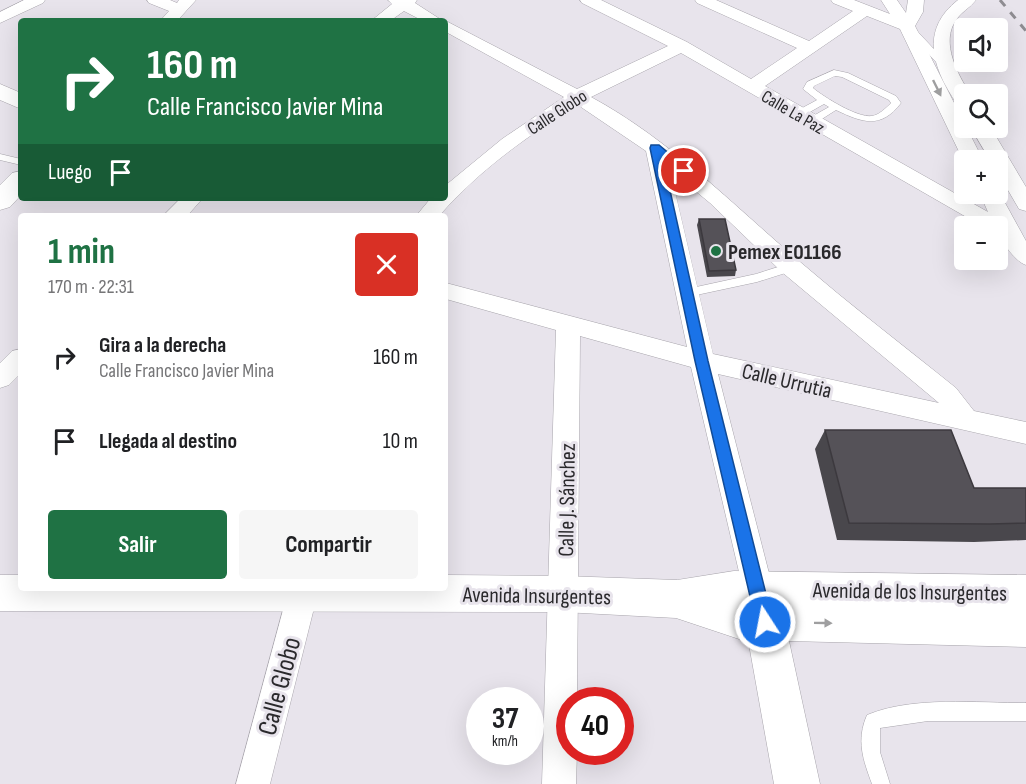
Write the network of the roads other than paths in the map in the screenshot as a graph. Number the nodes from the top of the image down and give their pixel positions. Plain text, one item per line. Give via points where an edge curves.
1 (37, 0) edge
2 (155, 0) edge
3 (588, 0) edge
4 (704, 0) edge
5 (839, 0) edge
6 (889, 0) edge
7 (916, 0) edge
8 (969, 0) edge
9 (402, 1) edge
10 (866, 10) junction
11 (179, 14) edge
12 (0, 18) edge
13 (382, 18) edge
14 (430, 18) edge
15 (907, 26) junction
16 (448, 27) edge
17 (681, 46) junction
18 (810, 48) junction
19 (945, 66) junction
20 (955, 84) edge
21 (751, 87) junction
22 (0, 90) edge
23 (578, 96) junction
24 (825, 99) junction
25 (18, 100) edge
26 (837, 106) junction
27 (804, 118) junction
28 (987, 138) edge
29 (655, 148) junction
30 (969, 150) edge
31 (0, 157) edge
32 (18, 161) edge
33 (18, 182) edge
34 (448, 193) edge
35 (0, 201) edge
36 (190, 201) edge
37 (440, 201) edge
38 (1026, 204) edge
39 (177, 213) edge
40 (430, 213) edge
41 (980, 216) edge
42 (1008, 232) edge
43 (1026, 257) edge
44 (791, 267) junction
45 (448, 292) edge
46 (687, 293) junction
47 (568, 325) junction
48 (18, 361) edge
49 (702, 361) junction
50 (0, 378) edge
51 (966, 420) junction
52 (1026, 434) edge
53 (202, 591) edge
54 (303, 591) edge
55 (368, 591) edge
56 (0, 593) edge
57 (563, 594) junction
58 (1026, 594) edge
59 (761, 605) junction
60 (1026, 628) edge
61 (1026, 712) edge
62 (253, 784) edge
63 (559, 784) edge
64 (797, 784) edge
65 (881, 784) edge

1 - 12 street
2 - 11 street
3 - 17 street, Calle La Paz
4 - 18 street
5 - 10 street
6 - 15 street
7 - 15 street
8 - 19 street via 953,10 941,30
9 - 13 street
9 - 14 street
10 - 15 street
10 - 18 street
15 - 19 lane
15 -> 30 street
16 - 23 street
17 - 21 street, Calle La Paz
17 - 23 street, Calle Globo
18 - 21 street
19 - 20 street
21 - 27 street, Calle La Paz
22 - 25 main road
23 - 29 street
23 - 34 street, Calle Globo via 513,140
24 - 26 lane
24 - 26 lane via 808,87 834,73 846,75 896,101 873,119
24 - 27 lane
26 - 27 lane
27 - 41 street, Calle La Paz
28 - 38 street
29 - 44 street via 717,198
29 - 46 street
31 - 32 lane
33 - 35 main road
36 - 39 street
37 - 40 street, Calle Globo
42 - 43 street
44 - 46 lane
44 - 51 street via 947,395
45 - 47 street, Calle Urrutia
46 - 49 street
47 - 49 street, Calle Urrutia
47 - 57 street, Calle J. Sánchez
48 - 50 street
49 - 51 street, Calle Urrutia
49 - 59 street
51 - 52 street, Calle Urrutia
53 - 56 main road, Avenida Insurgentes
54 - 62 street, Calle Globo
55 - 57 main road, Avenida Insurgentes
57 - 59 main road, Avenida Insurgentes via 677,599 739,620
57 - 63 street, Calle J. Sánchez
58 - 59 main road, Avenida de los Insurgentes
59 -> 60 main road, Avenida de los Insurgentes
59 - 64 main road
61 - 65 lane via 956,712 873,721 868,731 869,746

